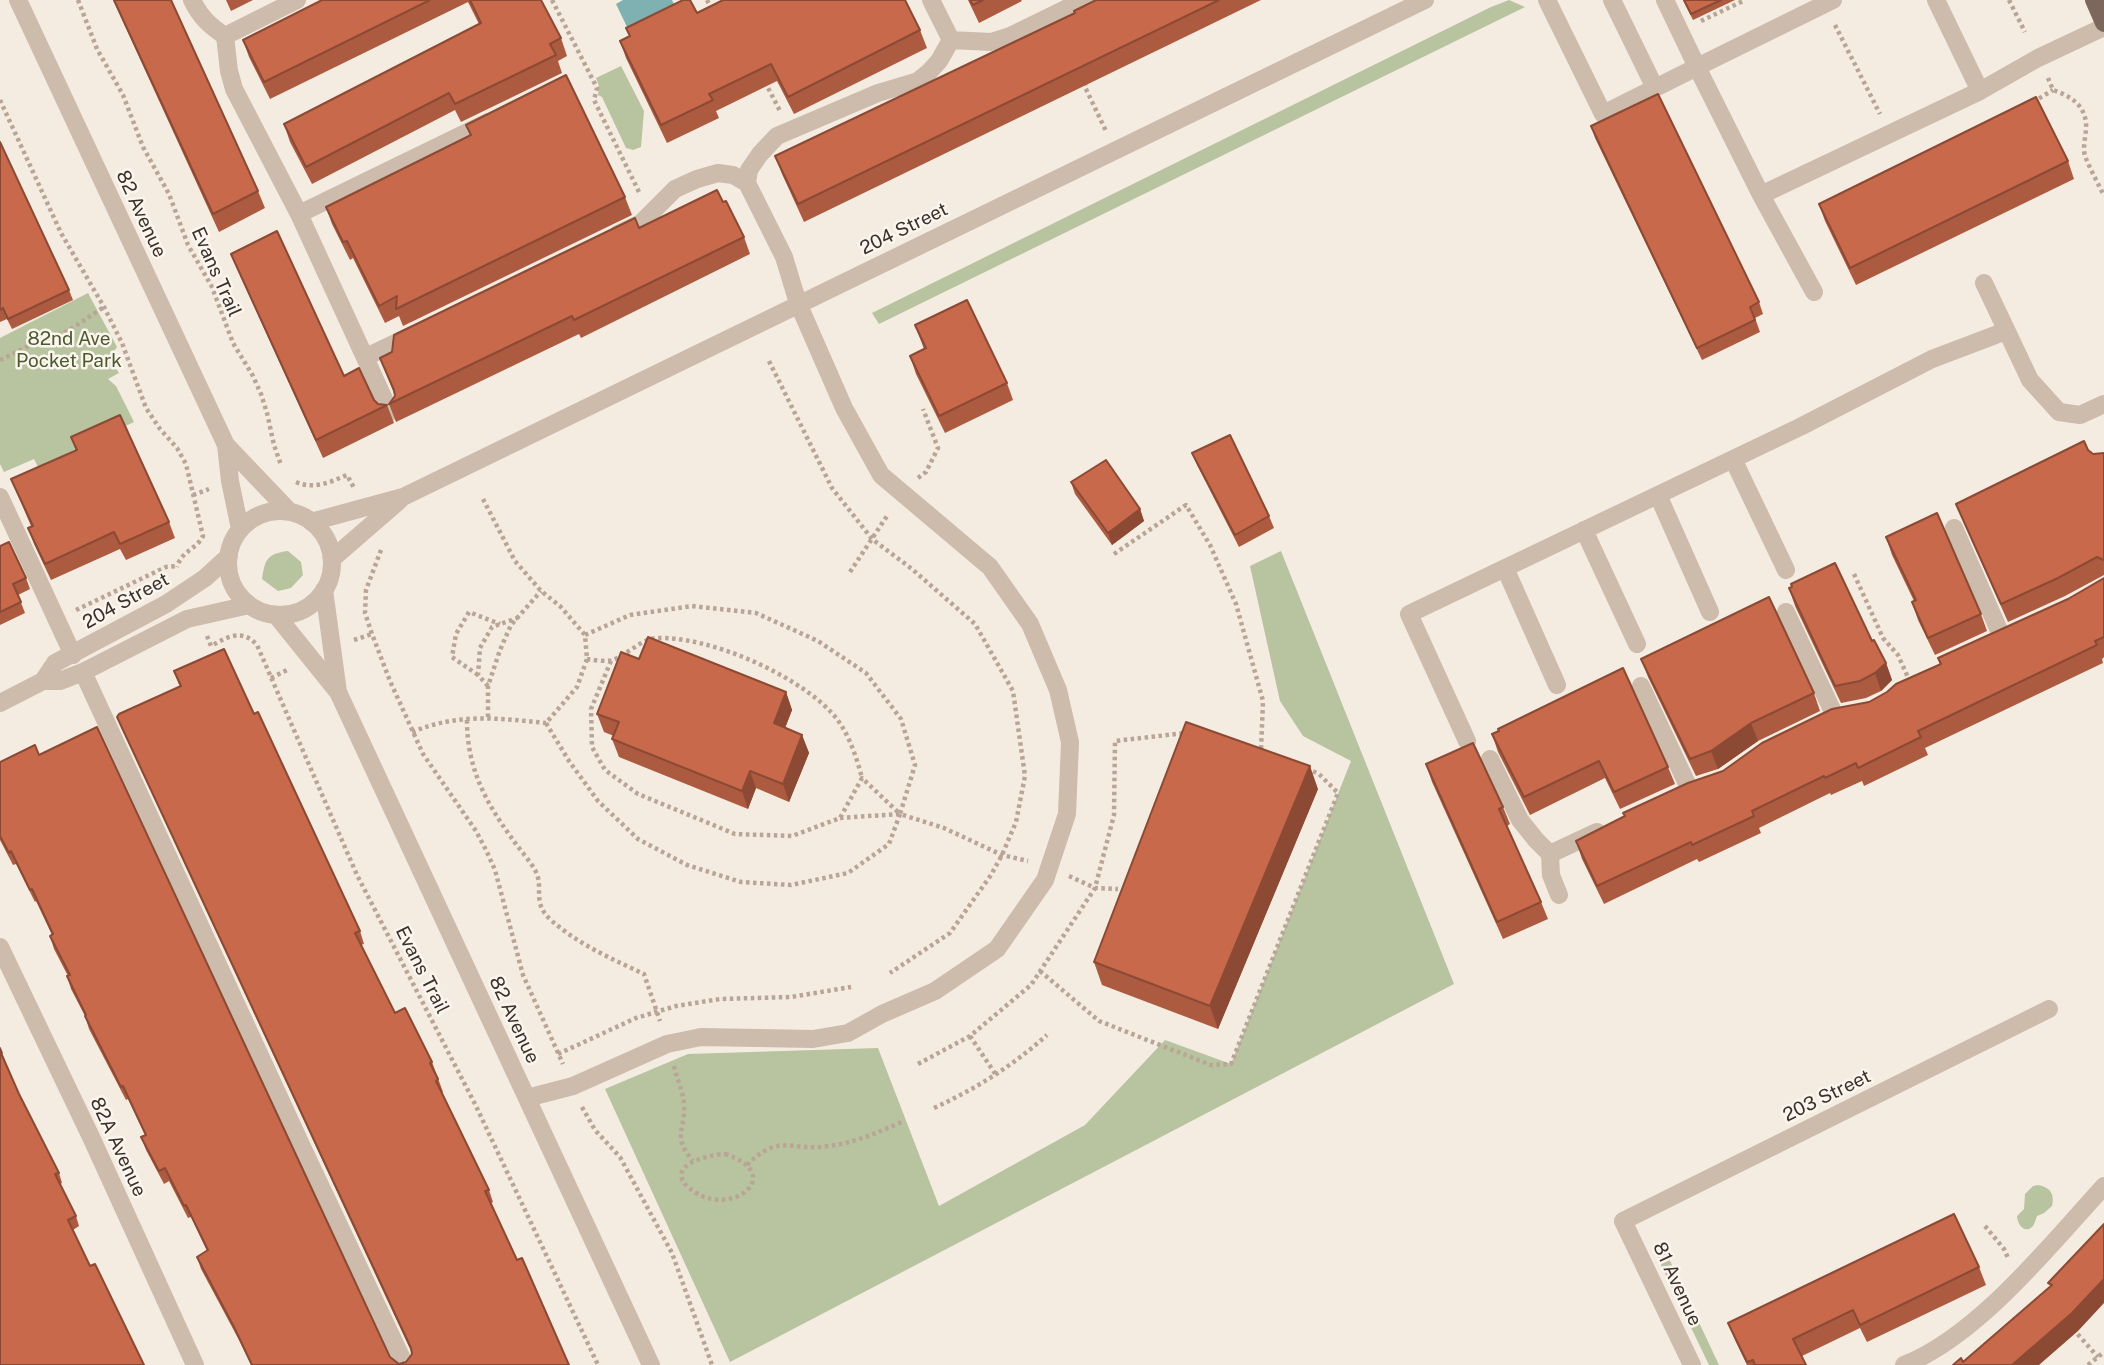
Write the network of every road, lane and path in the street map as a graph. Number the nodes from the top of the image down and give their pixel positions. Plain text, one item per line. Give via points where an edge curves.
1 (18, 0) edge
2 (78, 0) edge
3 (192, 0) edge
4 (297, 0) edge
5 (552, 0) edge
6 (707, 0) edge
7 (931, 0) edge
8 (1084, 0) edge
9 (1425, 0) edge
10 (1547, 0) edge
11 (1612, 0) edge
12 (1665, 0) edge
13 (1745, 0) edge
14 (1936, 0) edge
15 (2009, 0) edge
16 (2094, 0) edge
17 (1829, 2) edge
18 (716, 19) edge
19 (1699, 22) dead end
20 (2104, 25) edge
21 (2025, 32) dead end
22 (225, 36) junction
23 (951, 40) junction
24 (1697, 67) junction
25 (760, 71) edge
26 (1084, 77) edge
27 (2048, 78) dead end
28 (1655, 88) junction
29 (2053, 90) junction
30 (1980, 91) junction
31 (0, 100) edge
32 (2029, 104) edge
33 (508, 112) edge
34 (790, 131) junction
35 (1890, 134) junction
36 (1115, 150) junction
37 (747, 183) junction
38 (1761, 195) junction
39 (2104, 196) edge
40 (299, 214) junction
41 (650, 215) junction
42 (603, 242) edge
43 (1984, 283) dead end
44 (1814, 292) dead end
45 (798, 303) junction
46 (104, 306) junction
47 (428, 327) edge
48 (2006, 331) junction
49 (366, 358) junction
50 (0, 360) edge
51 (769, 361) dead end
52 (2104, 404) edge
53 (923, 410) edge
54 (390, 412) edge
55 (226, 445) junction
56 (1734, 459) junction
57 (283, 468) dead end
58 (293, 480) dead end
59 (901, 491) junction
60 (1658, 495) junction
61 (0, 497) edge
62 (358, 497) dead end
63 (402, 497) junction
64 (483, 499) dead end
65 (289, 511) junction
66 (887, 516) dead end
67 (311, 522) junction
68 (1954, 528) edge
69 (240, 529) junction
70 (1584, 530) junction
71 (872, 539) junction
72 (379, 541) dead end
73 (1114, 554) dead end
74 (229, 555) junction
75 (332, 559) junction
76 (177, 566) junction
77 (1505, 568) junction
78 (1786, 570) dead end
79 (850, 572) dead end
80 (1854, 574) dead end
81 (180, 577) dead end
82 (324, 590) junction
83 (541, 591) junction
84 (248, 604) junction
85 (1710, 612) dead end
86 (1786, 612) dead end
87 (70, 613) dead end
88 (276, 615) junction
89 (518, 618) junction
90 (500, 624) junction
91 (205, 632) dead end
92 (372, 634) junction
93 (585, 635) junction
94 (2002, 637) edge
95 (345, 642) dead end
96 (1637, 644) dead end
97 (72, 655) junction
98 (587, 659) junction
99 (611, 661) junction
100 (296, 665) dead end
101 (83, 672) junction
102 (478, 675) junction
103 (271, 678) junction
104 (43, 681) junction
105 (1910, 682) edge
106 (1557, 685) dead end
107 (488, 686) junction
108 (1641, 686) edge
109 (338, 692) junction
110 (0, 703) edge
111 (1853, 714) edge
112 (488, 717) junction
113 (467, 720) junction
114 (546, 723) junction
115 (412, 732) junction
116 (1193, 732) edge
117 (1468, 741) dead end
118 (1250, 747) edge
119 (1261, 751) junction
120 (1273, 756) edge
121 (1490, 758) edge
122 (1296, 765) edge
123 (862, 778) junction
124 (1690, 790) edge
125 (900, 814) junction
126 (840, 818) junction
127 (1608, 827) edge
128 (1550, 854) junction
129 (1002, 855) junction
130 (1049, 866) junction
131 (1095, 888) junction
132 (1118, 889) dead end
133 (1559, 895) dead end
134 (0, 947) edge
135 (1041, 971) junction
136 (890, 973) dead end
137 (2049, 1009) dead end
138 (1047, 1035) dead end
139 (970, 1036) junction
140 (667, 1044) junction
141 (563, 1064) dead end
142 (918, 1064) dead end
143 (996, 1075) junction
144 (527, 1098) junction
145 (583, 1108) dead end
146 (934, 1108) dead end
147 (902, 1122) dead end
148 (693, 1161) junction
149 (747, 1166) junction
150 (2104, 1186) edge
151 (1623, 1221) joint
152 (1985, 1226) dead end
153 (2012, 1265) dead end
154 (2067, 1322) edge
155 (2104, 1352) edge
156 (2098, 1357) junction
157 (195, 1365) edge
158 (405, 1365) edge
159 (598, 1365) edge
160 (651, 1365) edge
161 (712, 1365) edge
162 (1692, 1365) edge
163 (1904, 1365) edge
164 (2088, 1365) edge

1 - 55 street, 82 Avenue
2 - 57 path, Evans Trail via 97,49 169,194 188,245 212,287 233,343 261,394
3 - 22 street via 198,13
4 - 22 street
5 - 41 path via 597,88 594,100
6 - 18 path
7 - 23 street
8 - 23 street via 1010,36 991,41
9 - 36 street, 204 Street
10 - 28 street via 1603,114
11 - 28 street
12 - 24 street
13 - 19 path
14 - 30 street
15 - 21 path
16 - 20 main road
17 - 24 street
17 - 35 path
20 - 30 street
22 - 40 street via 234,89
23 - 34 street via 918,81
24 - 28 street
24 - 38 street
25 - 34 path
26 - 36 path
27 - 29 path
29 - 32 path
29 - 39 path via 2068,95 2084,116 2085,156
30 - 35 street
31 - 46 path via 61,233
33 - 40 street
34 - 37 street via 767,144 749,170
35 - 38 street
36 - 45 street, 204 Street
37 - 41 street via 718,173 697,178 675,189
37 - 45 street via 784,257
38 - 44 street
40 - 49 street
41 - 42 street
43 - 48 street
45 - 59 street via 850,419 881,475
45 - 63 street, 204 Street
46 - 50 path via 68,331
46 - 76 path via 146,408 186,464 203,536
47 - 49 street
48 - 52 street via 2029,380 2059,412 2080,415
48 - 56 street via 1932,359
49 - 54 street
51 - 71 path via 832,488
53 - 59 path via 938,448 926,472
55 - 65 street, 82 Avenue
55 - 69 street, 82 Avenue
56 - 60 street
56 - 78 street
58 - 62 path via 326,484 347,475
59 - 130 street via 989,567 1030,624 1058,690 1070,742 1067,814
60 - 70 street
60 - 85 street
61 - 97 street
63 - 67 street, 204 Street
63 - 75 street, 204 Street
64 - 83 path via 515,561
65 - 67 street
65 - 69 street via 253,517
66 - 71 path
67 - 75 street via 328,543
68 - 94 street
69 - 74 street
70 - 77 street
70 - 96 street
71 - 79 path
71 - 129 path via 975,624 1013,691 1025,776 1016,822
72 - 92 path via 382,548 365,601
73 - 119 path via 1186,505 1236,604 1263,701
74 - 84 street via 230,580
74 - 97 street, 204 Street via 187,591
75 - 82 street
76 - 81 path
76 - 87 path via 166,566
77 - 106 street
77 - 117 street via 1409,614
80 - 105 path via 1883,638 1898,655
82 - 88 street via 300,612
82 - 109 street, 82 Avenue
83 - 89 path
83 - 93 path
84 - 88 street
84 - 101 street, 204 Street via 187,619
86 - 111 street via 1829,719
88 - 109 street, 82 Avenue
89 - 90 path
89 - 107 path via 511,625
90 - 102 path via 492,627 480,648
90 - 102 path via 469,612 456,634 452,657
91 - 103 path, Evans Trail via 211,646 232,635 252,639
92 - 95 path
92 - 115 path
93 - 98 path
93 - 125 path via 630,615 692,606 756,613 818,641 866,673 901,719 915,765
97 - 104 street, 204 Street via 55,663
98 - 99 path
98 - 114 path via 577,687
99 - 123 path via 653,638 694,640 741,656 794,683 831,712 854,748
99 - 126 path via 591,709 592,747 606,769 638,794 735,834 792,836
100 - 103 path
101 - 104 street, 204 Street via 60,681
101 - 158 street
102 - 107 path
103 - 159 path, Evans Trail via 357,875 475,1104
104 - 110 street, 204 Street
107 - 112 path
108 - 124 street
109 - 144 street, 82 Avenue
112 - 113 path
112 - 114 path
113 - 115 path via 434,723
113 - 140 path via 467,741 481,787 490,808 537,872 543,910 575,937 644,974
114 - 125 path via 598,801 638,839 687,865 741,882 790,885 848,873 889,844
115 - 141 path via 486,850 523,975
116 - 131 path via 1115,741 1114,814
118 - 119 path
119 - 120 path
121 - 128 street via 1520,820
122 - 135 path via 1319,774 1338,793 1231,1064 1211,1065 1099,1021
123 - 125 path
123 - 126 path
125 - 126 path
125 - 129 path
127 - 128 street
128 - 133 street via 1550,875
129 - 130 path
129 - 136 path via 950,933
130 - 131 path
130 - 140 street via 1045,880 997,949 935,991 848,1034 813,1039 701,1037
131 - 132 path
131 - 135 path
134 - 157 street, 82A Avenue
135 - 139 path via 1031,985
137 - 151 street, 203 Street
138 - 143 path
139 - 142 path
139 - 143 path
140 - 144 street via 573,1086
140 - 148 path via 684,1099 680,1142
143 - 146 path
144 - 160 street, 82 Avenue
145 - 161 path via 595,1130 620,1157 672,1253
147 - 149 path via 828,1147 776,1146
148 - 149 path via 725,1154
148 - 149 path via 682,1170 687,1186 721,1201 750,1189 753,1174
150 - 163 street via 1974,1321 1943,1345
151 - 162 street, 81 Avenue
152 - 153 path
154 - 156 path
155 - 156 path
156 - 164 path

